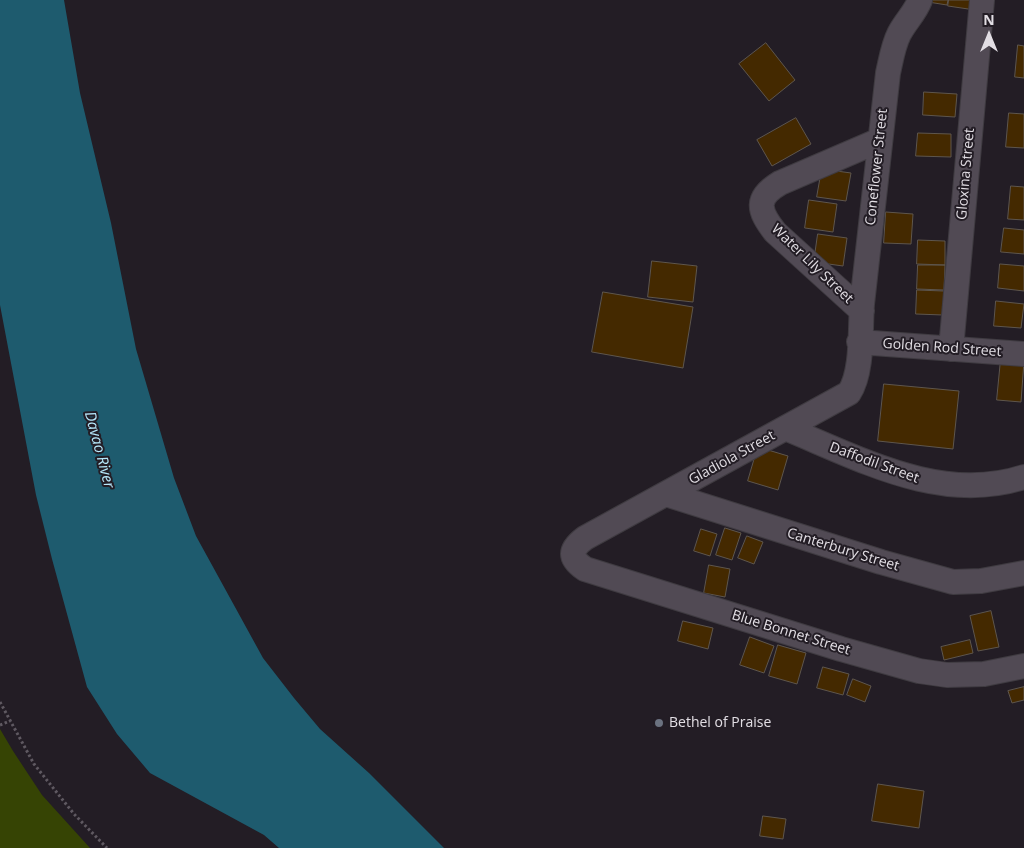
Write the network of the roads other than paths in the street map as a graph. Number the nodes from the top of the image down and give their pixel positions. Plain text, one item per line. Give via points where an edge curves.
1 (920, 0) edge
2 (982, 0) edge
3 (880, 140) junction
4 (862, 311) junction
5 (859, 342) junction
6 (951, 349) junction
7 (1024, 354) edge
8 (785, 428) junction
9 (1024, 477) edge
10 (666, 494) junction
11 (573, 552) joint
12 (1024, 573) edge
13 (1024, 666) edge

1 - 3 street, Coneflower Street via 892,52
2 - 6 street, Gloxina Street
3 - 4 street, Coneflower Street
3 - 4 street, Water Lily Street via 780,183 768,190 762,200 762,210 775,232
4 - 5 street, Coneflower Street
5 - 6 street, Golden Rod Street
5 - 8 street, Gladiola Street via 857,375 848,393
6 - 7 street, Golden Rod Street
8 - 9 street, Daffodil Street via 926,482 959,486
8 - 10 street, Gladiola Street
10 - 11 street, Gladiola Street via 585,538
10 - 12 street, Canterbury Street via 953,582
11 - 13 street, Blue Bonnet Street via 576,562 585,569 919,671 947,675 984,674

